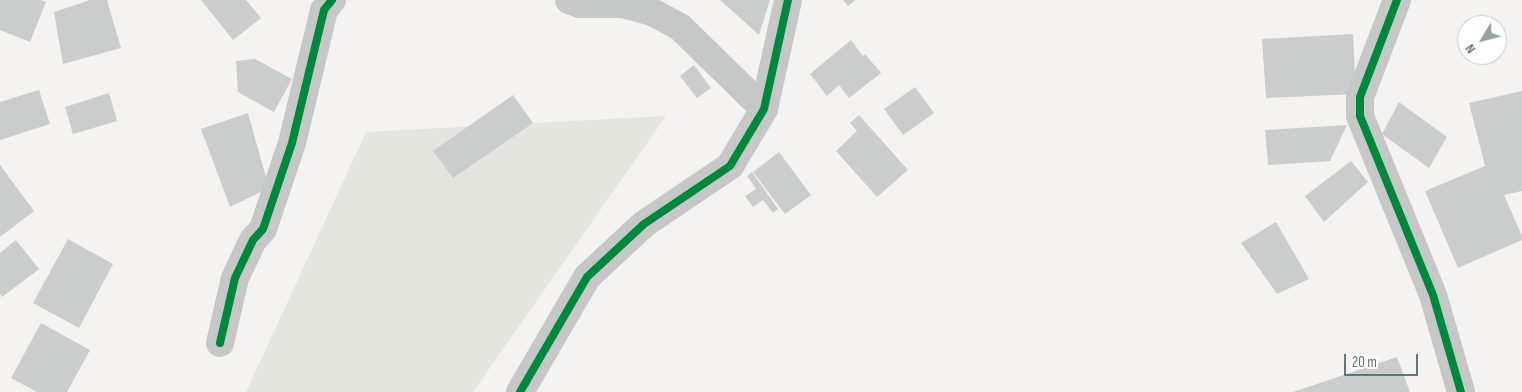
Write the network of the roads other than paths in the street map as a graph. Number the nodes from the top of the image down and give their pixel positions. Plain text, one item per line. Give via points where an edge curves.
1 (332, 0) edge
2 (569, 0) edge
3 (788, 0) edge
4 (1396, 0) edge
5 (764, 109) junction
6 (220, 343) dead end
7 (520, 392) edge
8 (1461, 392) edge

1 - 6 street via 324,10 292,143 263,229 253,240 235,278
2 - 5 street via 580,4 622,4 652,12 680,27
3 - 5 street
4 - 8 street via 1360,97 1360,116 1433,295
5 - 7 street via 730,166 644,224 587,276

